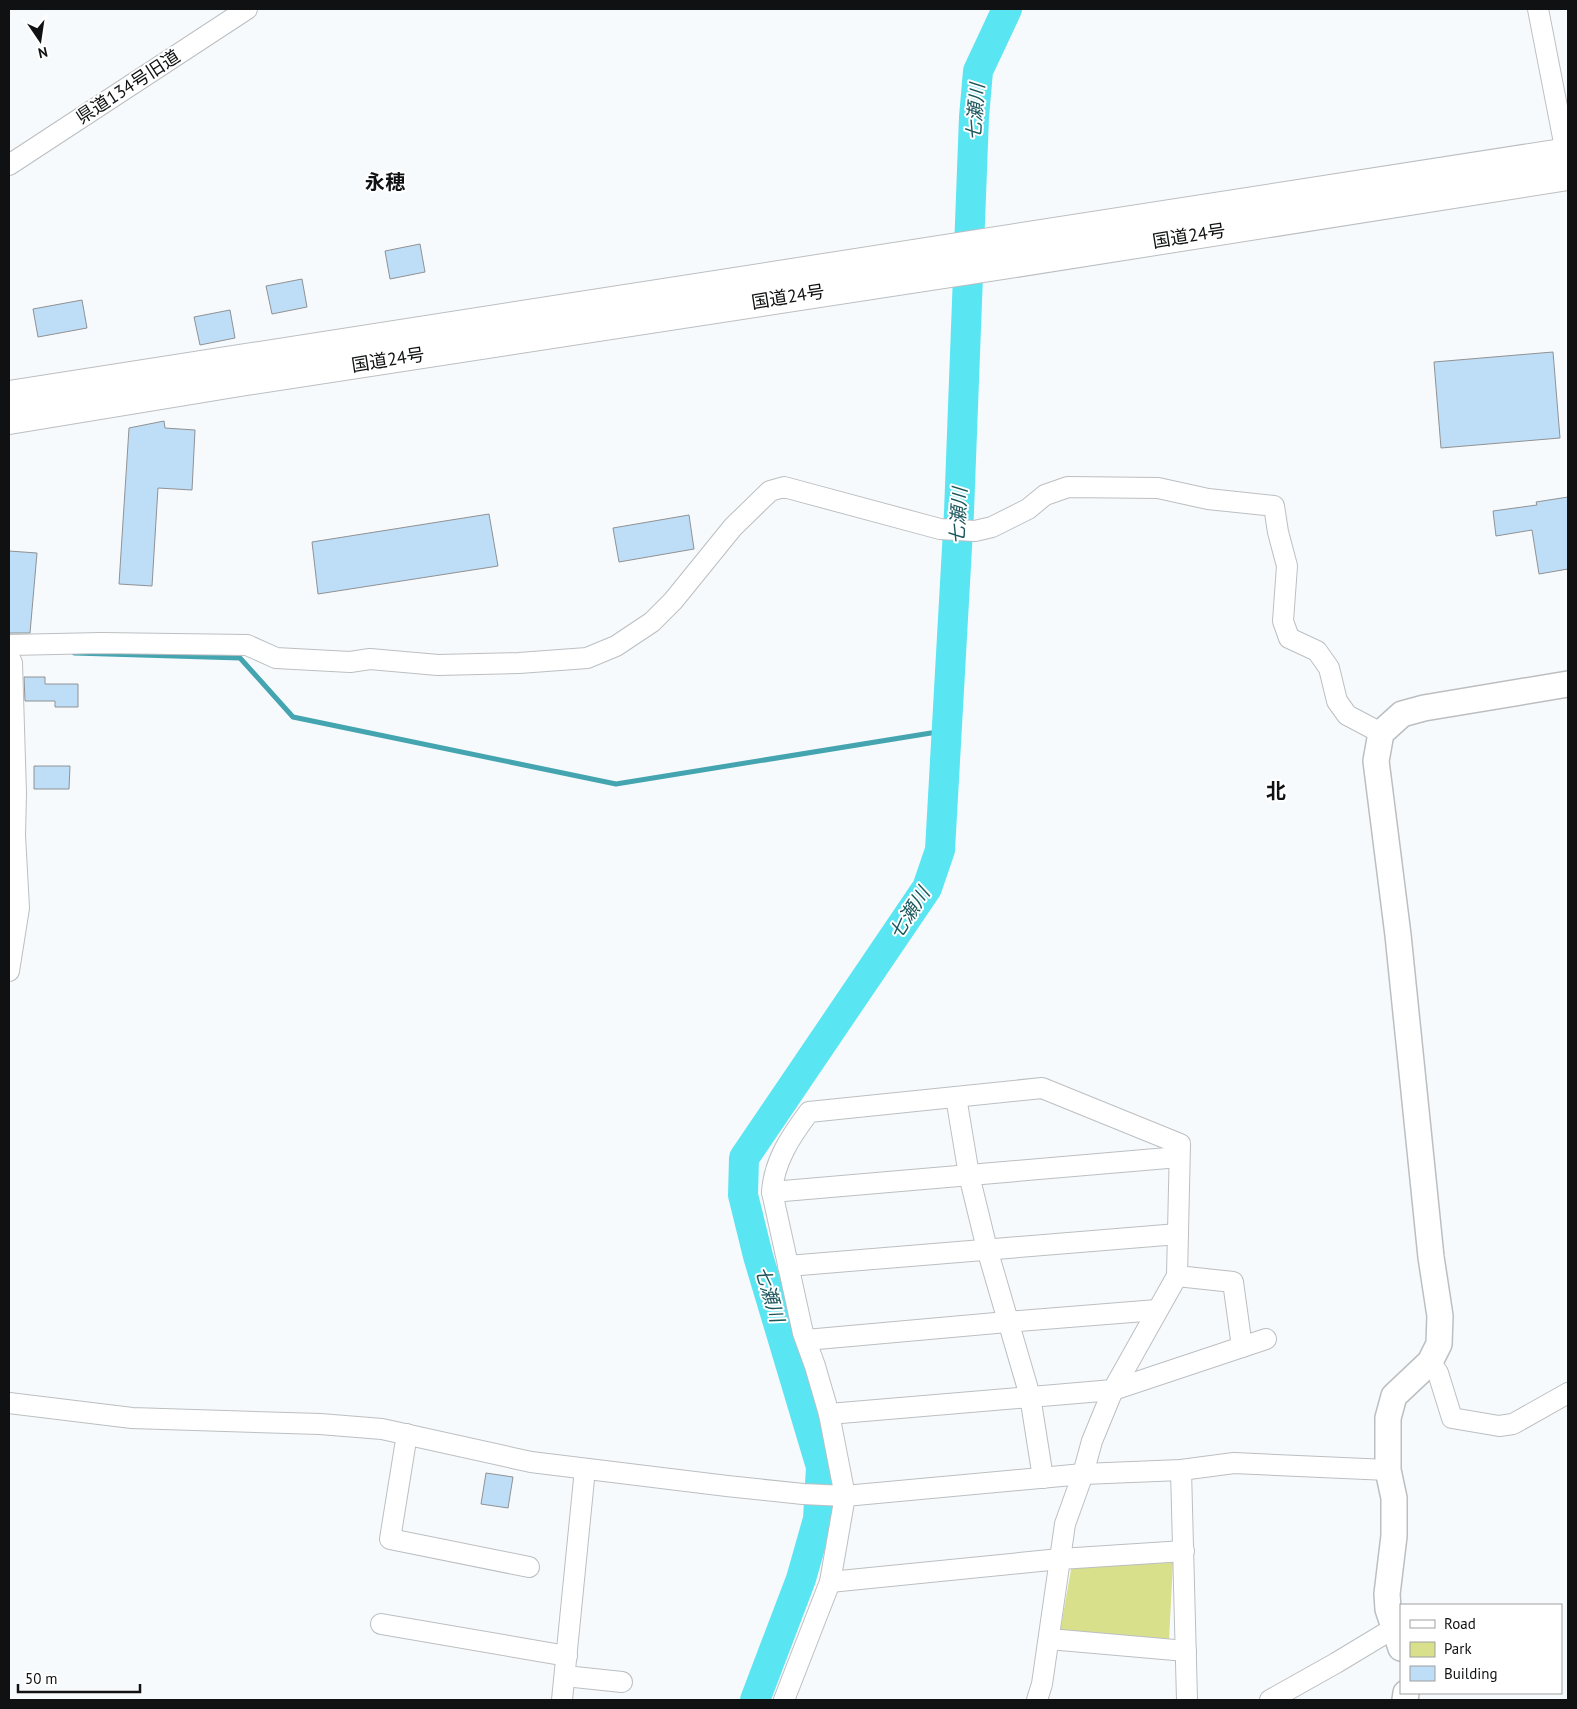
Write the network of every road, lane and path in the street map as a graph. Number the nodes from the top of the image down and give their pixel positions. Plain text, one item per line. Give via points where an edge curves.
1 (247, 9) edge
2 (1538, 9) edge
3 (1568, 161) edge
4 (9, 165) edge
5 (898, 269) junction
6 (9, 395) edge
7 (9, 420) edge
8 (9, 645) edge
9 (9, 656) edge
10 (1568, 684) edge
11 (1381, 732) junction
12 (9, 971) edge
13 (956, 1097) junction
14 (1179, 1158) junction
15 (969, 1174) junction
16 (772, 1192) junction
17 (1178, 1234) junction
18 (987, 1250) junction
19 (788, 1266) junction
20 (1177, 1276) junction
21 (1157, 1310) junction
22 (1007, 1322) junction
23 (1266, 1339) dead end
24 (806, 1340) junction
25 (1242, 1347) junction
26 (1430, 1362) junction
27 (1113, 1390) junction
28 (1568, 1393) edge
29 (1030, 1396) junction
30 (9, 1404) edge
31 (829, 1414) junction
32 (407, 1434) junction
33 (585, 1469) junction
34 (1181, 1470) junction
35 (1388, 1470) junction
36 (1083, 1474) junction
37 (1043, 1478) junction
38 (845, 1496) junction
39 (1184, 1551) junction
40 (1060, 1559) junction
41 (529, 1567) dead end
42 (830, 1582) junction
43 (381, 1624) dead end
44 (1397, 1638) edge
45 (1048, 1639) junction
46 (1186, 1650) junction
47 (566, 1666) junction
48 (622, 1682) dead end
49 (562, 1700) edge
50 (784, 1700) edge
51 (1037, 1700) edge
52 (1187, 1700) edge
53 (1270, 1700) edge

1 - 4 street, 県道134号旧道
2 - 3 street
3 - 5 highway, 国道24号
5 - 6 highway, 国道24号
5 - 7 highway, 国道24号
8 - 11 street via 247,645 276,658 350,662 370,659 438,665 587,658 616,646 652,622 733,527 770,491 784,486 940,529 975,531 992,527 1028,509 1045,495 1068,487 1158,488 1208,499 1274,506 1287,566 1283,620 1289,638 1316,651 1329,668 1337,701 1347,715
9 - 12 street via 12,664 19,908
10 - 11 street via 1424,708 1402,714
11 - 26 street via 1376,761 1440,1316 1439,1344
13 - 14 street via 1042,1088 1180,1144
13 - 15 street
13 - 16 street via 809,1112 784,1149 773,1176
14 - 15 street
14 - 17 street
15 - 16 street
15 - 18 street
16 - 19 street
17 - 18 street
17 - 20 street
18 - 19 street
18 - 22 street
19 - 24 street
20 - 21 street
20 - 25 street via 1233,1282
21 - 22 street
21 - 27 street
22 - 24 street
22 - 29 street
23 - 25 street
24 - 31 street
25 - 27 street
26 - 28 street via 1438,1373 1452,1418 1499,1426 1513,1424
26 - 35 street via 1394,1396 1388,1418
27 - 29 street
27 - 36 street via 1092,1440
29 - 31 street
29 - 37 street
30 - 32 street via 132,1418 320,1424 382,1428
31 - 38 street
32 - 33 street via 531,1462
32 - 41 street via 390,1539
33 - 38 street
33 - 47 street
34 - 35 street via 1234,1463
34 - 36 street
34 - 39 street
35 - 44 street via 1394,1498 1394,1536 1387,1594
36 - 37 street
36 - 40 street via 1064,1524
37 - 38 street
38 - 42 street
39 - 40 street
39 - 46 street
40 - 42 street
40 - 45 street
42 - 50 street
43 - 47 street
44 - 53 street via 1336,1663
45 - 46 street
45 - 51 street
46 - 52 street
47 - 48 street
47 - 49 street

